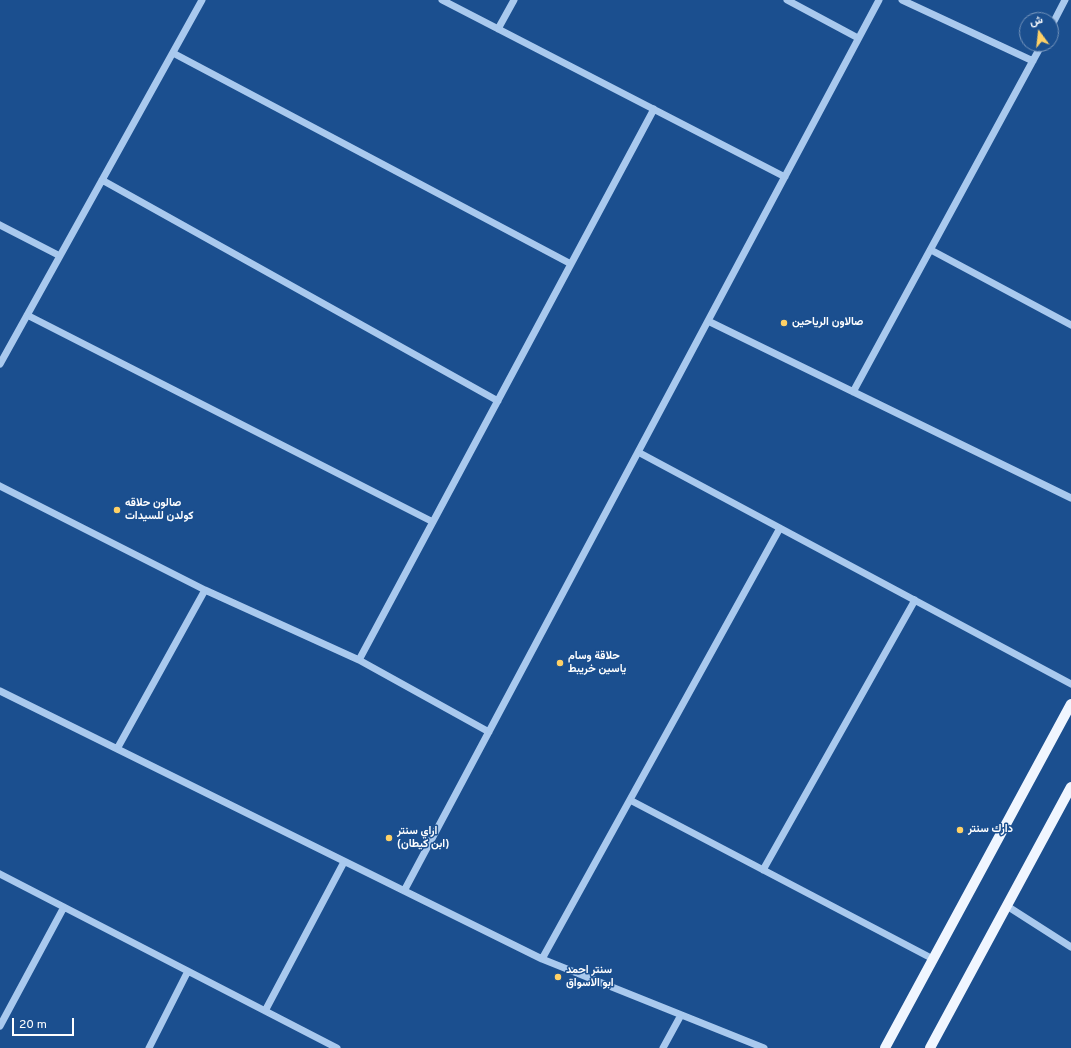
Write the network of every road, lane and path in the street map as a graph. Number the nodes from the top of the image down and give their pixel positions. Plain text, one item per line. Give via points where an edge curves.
1 (202, 0) edge
2 (442, 0) edge
3 (514, 0) edge
4 (787, 0) edge
5 (879, 0) edge
6 (902, 0) edge
7 (1066, 0) edge
8 (1059, 13) edge
9 (498, 29) junction
10 (858, 38) junction
11 (173, 52) junction
12 (1037, 52) edge
13 (1032, 61) junction
14 (654, 109) junction
15 (785, 177) junction
16 (102, 180) junction
17 (0, 225) edge
18 (931, 250) junction
19 (60, 256) junction
20 (571, 264) junction
21 (27, 315) junction
22 (708, 321) junction
23 (1070, 322) edge
24 (0, 364) edge
25 (853, 392) junction
26 (498, 401) junction
27 (638, 452) junction
28 (0, 486) edge
29 (1071, 498) edge
30 (433, 522) junction
31 (780, 528) junction
32 (205, 590) junction
33 (915, 600) junction
34 (359, 660) junction
35 (1071, 684) edge
36 (0, 691) edge
37 (1071, 704) edge
38 (489, 732) junction
39 (117, 749) junction
40 (1071, 787) edge
41 (630, 800) junction
42 (344, 862) junction
43 (763, 870) junction
44 (0, 874) edge
45 (404, 891) junction
46 (1007, 906) junction
47 (64, 907) junction
48 (1071, 946) edge
49 (542, 959) junction
50 (933, 959) junction
51 (188, 971) junction
52 (266, 1011) junction
53 (681, 1015) junction
54 (0, 1026) edge
55 (149, 1048) edge
56 (337, 1048) edge
57 (663, 1048) edge
58 (764, 1048) edge
59 (885, 1048) edge
60 (930, 1048) edge

1 - 11 street
2 - 9 street
3 - 9 street
4 - 10 street
5 - 10 street
6 - 13 street
7 - 8 street
9 - 14 street
10 - 15 street
11 - 16 street
11 - 20 street
12 - 13 street
13 - 18 street
14 - 15 street
14 - 20 street
15 - 22 street
16 - 19 street
16 - 26 street
17 - 19 street
18 - 23 street
18 - 25 street
19 - 21 street
20 - 26 street
21 - 24 street
21 - 30 street
22 - 25 street
22 - 27 street
25 - 29 street
26 - 30 street
27 - 31 street
27 - 38 street
28 - 32 street
30 - 34 street
31 - 33 street
31 - 41 street
32 - 34 street
32 - 39 street
33 - 35 street
33 - 43 street
34 - 38 street
36 - 39 street
37 - 50 main road
38 - 45 street
39 - 42 street
40 - 46 main road
41 - 43 street
41 - 49 street
42 - 45 street
42 - 52 street
43 - 50 street
44 - 47 street
45 - 49 street
46 - 48 street
46 - 60 main road
47 - 51 street
47 - 54 street
49 - 53 street
50 - 59 main road
51 - 52 street
51 - 55 street
52 - 56 street
53 - 57 street
53 - 58 street

